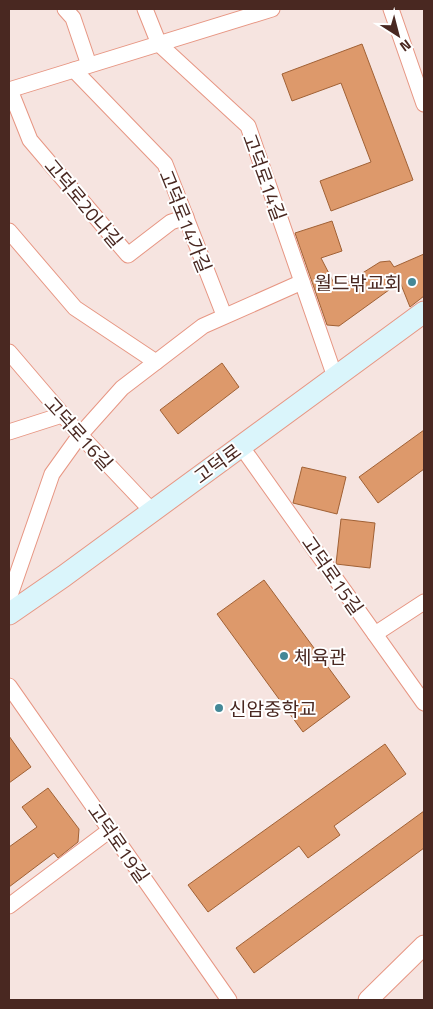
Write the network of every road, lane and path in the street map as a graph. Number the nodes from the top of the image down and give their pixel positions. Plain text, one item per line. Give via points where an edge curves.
1 (65, 9) edge
2 (145, 9) edge
3 (272, 9) edge
4 (391, 9) edge
5 (158, 44) junction
6 (89, 65) junction
7 (74, 70) junction
8 (10, 90) edge
9 (424, 104) edge
10 (186, 217) junction
11 (9, 231) edge
12 (302, 282) junction
13 (424, 312) edge
14 (224, 315) junction
15 (9, 352) edge
16 (156, 362) junction
17 (335, 377) junction
18 (62, 415) junction
19 (9, 432) edge
20 (80, 436) junction
21 (241, 446) junction
22 (152, 511) junction
23 (9, 598) edge
24 (424, 602) edge
25 (9, 614) edge
26 (375, 634) junction
27 (9, 686) edge
28 (424, 704) edge
29 (110, 830) junction
30 (9, 906) edge
31 (424, 945) edge
32 (228, 1000) edge
33 (368, 1000) edge

1 - 6 street via 73,18
2 - 5 street, 고덕로14길
3 - 5 street, 고덕로20나길
4 - 9 street
5 - 6 street, 고덕로20나길
5 - 12 street, 고덕로14길 via 248,126
6 - 7 street, 고덕로20나길
7 - 8 street, 고덕로20나길
7 - 10 street, 고덕로14가길 via 165,164
8 - 10 street, 고덕로20나길 via 30,140 128,254 171,222
10 - 14 street, 고덕로14가길
11 - 16 street via 75,308
12 - 14 street
12 - 17 street, 고덕로14길
13 - 17 main road, 고덕로
14 - 16 street via 203,326
15 - 18 street, 고덕로16길
16 - 20 street via 122,388
17 - 21 main road, 고덕로
18 - 19 street
18 - 20 street, 고덕로16길
20 - 22 street, 고덕로16길
20 - 23 street via 52,474
21 - 22 main road, 고덕로
21 - 26 street, 고덕로15길
22 - 25 main road, 고덕로
24 - 26 street
26 - 28 street, 고덕로15길
27 - 29 street, 고덕로19길
29 - 30 street
29 - 32 street, 고덕로19길
31 - 33 street

